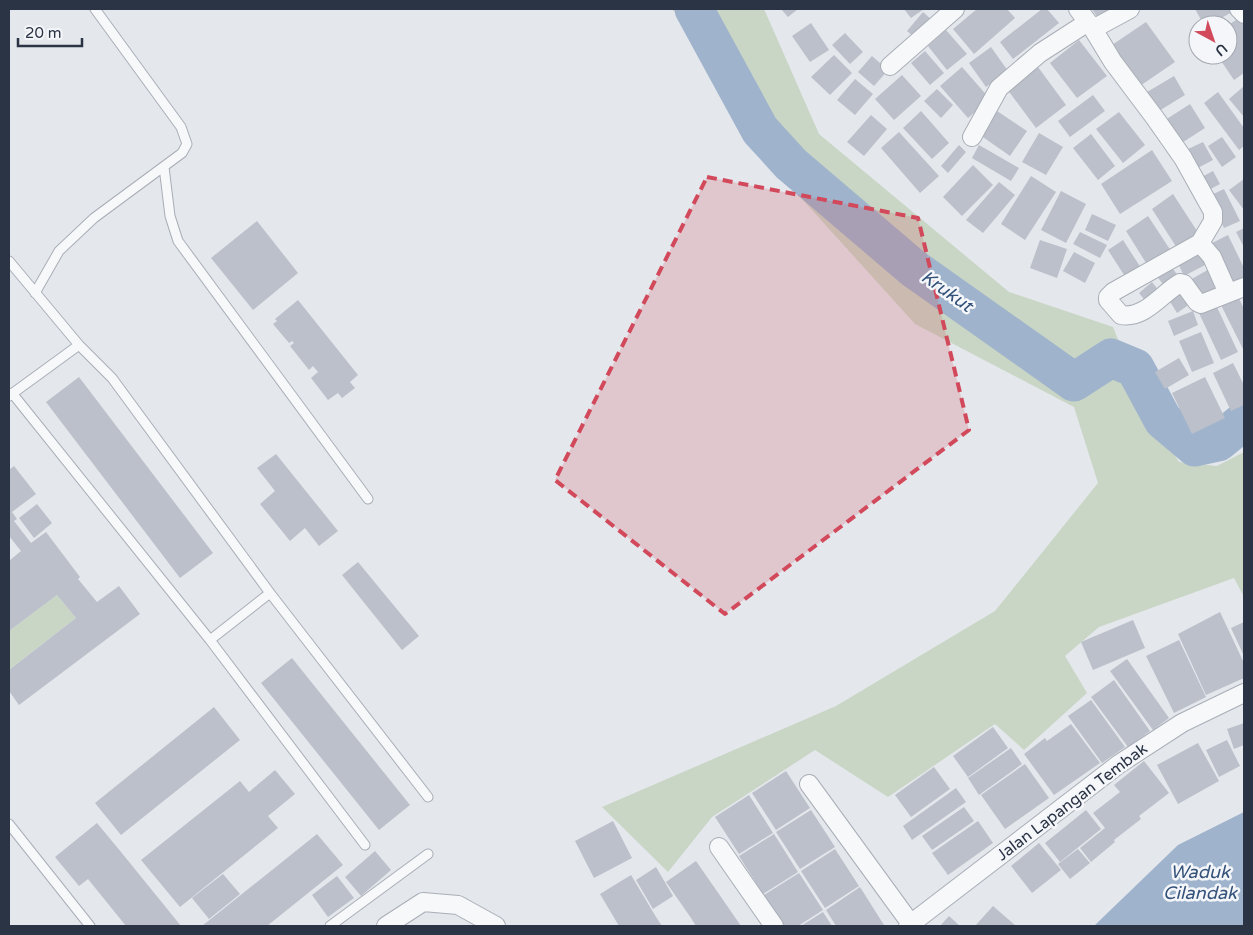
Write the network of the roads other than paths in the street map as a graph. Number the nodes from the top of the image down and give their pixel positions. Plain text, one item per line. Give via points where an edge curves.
1 (95, 9) edge
2 (956, 9) edge
3 (1130, 9) edge
4 (1239, 9) edge
5 (1244, 14) edge
6 (1087, 20) edge
7 (890, 66) dead end
8 (972, 137) dead end
9 (164, 167) junction
10 (1200, 243) junction
11 (9, 261) edge
12 (1236, 290) edge
13 (35, 293) junction
14 (79, 345) junction
15 (10, 394) edge
16 (368, 499) dead end
17 (270, 593) junction
18 (210, 640) junction
19 (1244, 693) edge
20 (809, 784) dead end
21 (428, 797) dead end
22 (9, 824) edge
23 (366, 845) dead end
24 (719, 847) dead end
25 (428, 854) dead end
26 (910, 925) edge
27 (90, 926) edge
28 (330, 926) edge
29 (386, 926) edge
30 (496, 926) edge
31 (774, 926) edge

1 - 9 lane via 181,127 187,144 182,153
2 - 7 street
3 - 6 street
4 - 5 street
6 - 8 street via 1040,53 999,88
6 - 10 street via 1113,62 1183,158 1213,212 1213,221
9 - 13 lane via 94,218 58,251
9 - 16 lane via 170,216 178,241
10 - 12 street
10 - 12 street via 1112,292 1108,300 1125,316 1145,311 1180,283 1201,304
11 - 13 lane
13 - 14 lane
14 - 15 lane
14 - 17 lane via 112,378
15 - 18 lane
17 - 18 lane
17 - 21 lane
18 - 23 lane
19 - 26 street, Jalan Lapangan Tembak via 1182,723 1119,764
20 - 26 street
22 - 27 lane
24 - 31 street
25 - 28 lane
29 - 30 street via 422,902 458,905

